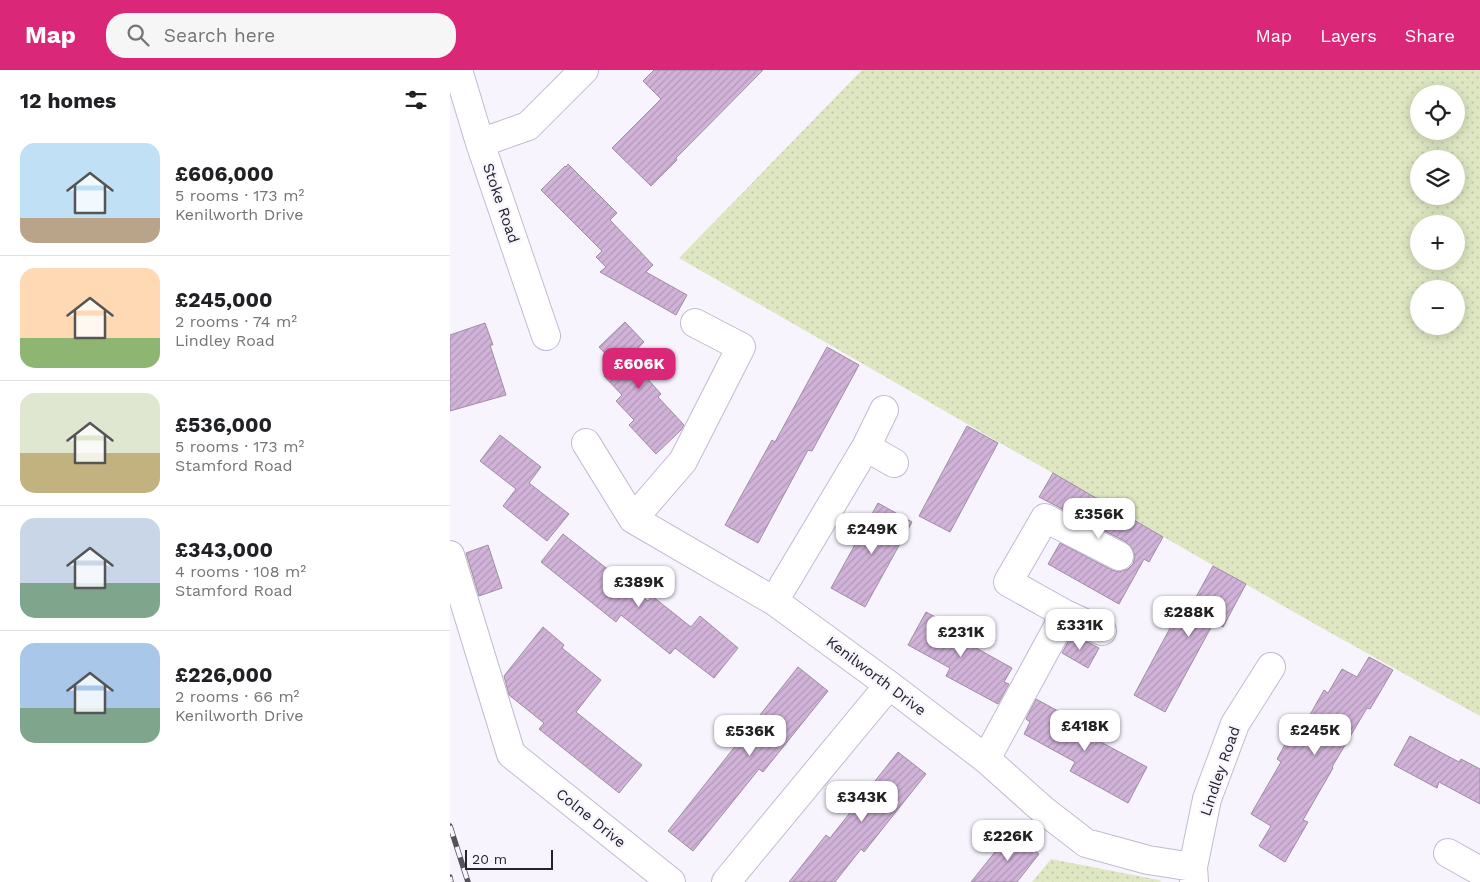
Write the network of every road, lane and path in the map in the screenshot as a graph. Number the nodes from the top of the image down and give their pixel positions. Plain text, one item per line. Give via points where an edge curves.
1 (458, 70) edge
2 (584, 70) edge
3 (480, 143) junction
4 (695, 323) dead end
5 (546, 336) dead end
6 (884, 410) dead end
7 (586, 443) dead end
8 (866, 447) junction
9 (894, 463) dead end
10 (633, 519) junction
11 (450, 555) edge
12 (1119, 556) dead end
13 (774, 601) junction
14 (1065, 614) junction
15 (1102, 631) dead end
16 (1271, 668) dead end
17 (890, 685) junction
18 (986, 759) junction
19 (1448, 853) dead end
20 (1480, 871) edge
21 (1193, 874) edge
22 (670, 882) edge
23 (726, 882) edge

1 - 3 street, Stoke Road
2 - 3 street via 528,126
3 - 5 street, Stoke Road
4 - 10 street via 741,347 683,462
6 - 8 street
7 - 10 street, Kenilworth Drive
8 - 9 street
8 - 13 street
10 - 13 street, Kenilworth Drive
11 - 22 street, Colne Drive via 511,754
12 - 14 street via 1045,518 1008,582
13 - 17 street, Kenilworth Drive
14 - 15 street
14 - 18 street
16 - 21 street, Lindley Road via 1235,724 1207,799
17 - 18 street, Kenilworth Drive
17 - 23 street
18 - 21 street, Kenilworth Drive via 1086,843
19 - 20 street

